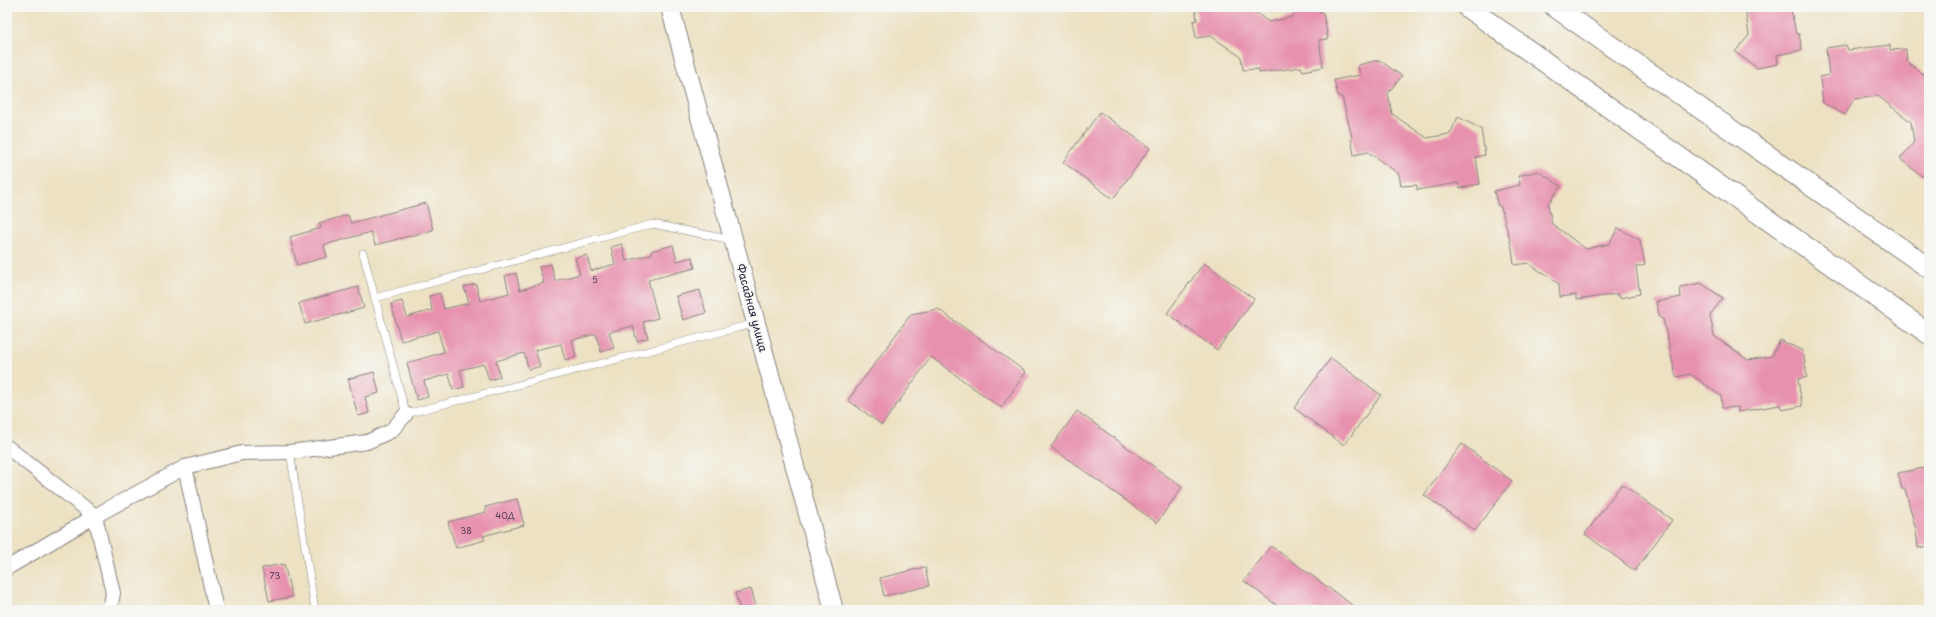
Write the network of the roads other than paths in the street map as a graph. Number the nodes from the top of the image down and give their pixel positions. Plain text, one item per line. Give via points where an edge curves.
1 (670, 7) edge
2 (1467, 7) edge
3 (1555, 7) edge
4 (734, 240) junction
5 (363, 253) dead end
6 (1929, 268) edge
7 (375, 298) junction
8 (756, 322) junction
9 (1929, 334) edge
10 (406, 414) junction
11 (7, 447) edge
12 (290, 452) junction
13 (185, 467) junction
14 (95, 516) junction
15 (7, 568) edge
16 (110, 610) edge
17 (216, 610) edge
18 (315, 610) edge
19 (834, 610) edge

1 - 4 street, Фасадная улица
2 - 9 main road
3 - 6 main road
4 - 7 lane via 653,224
4 - 8 street, Фасадная улица
5 - 7 lane
7 - 10 lane
8 - 10 lane
8 - 19 street, Фасадная улица
10 - 12 street via 391,432 367,442
11 - 14 street
12 - 13 street via 242,453
12 - 18 lane
13 - 14 street
13 - 17 street
14 - 15 street
14 - 16 street via 113,593

